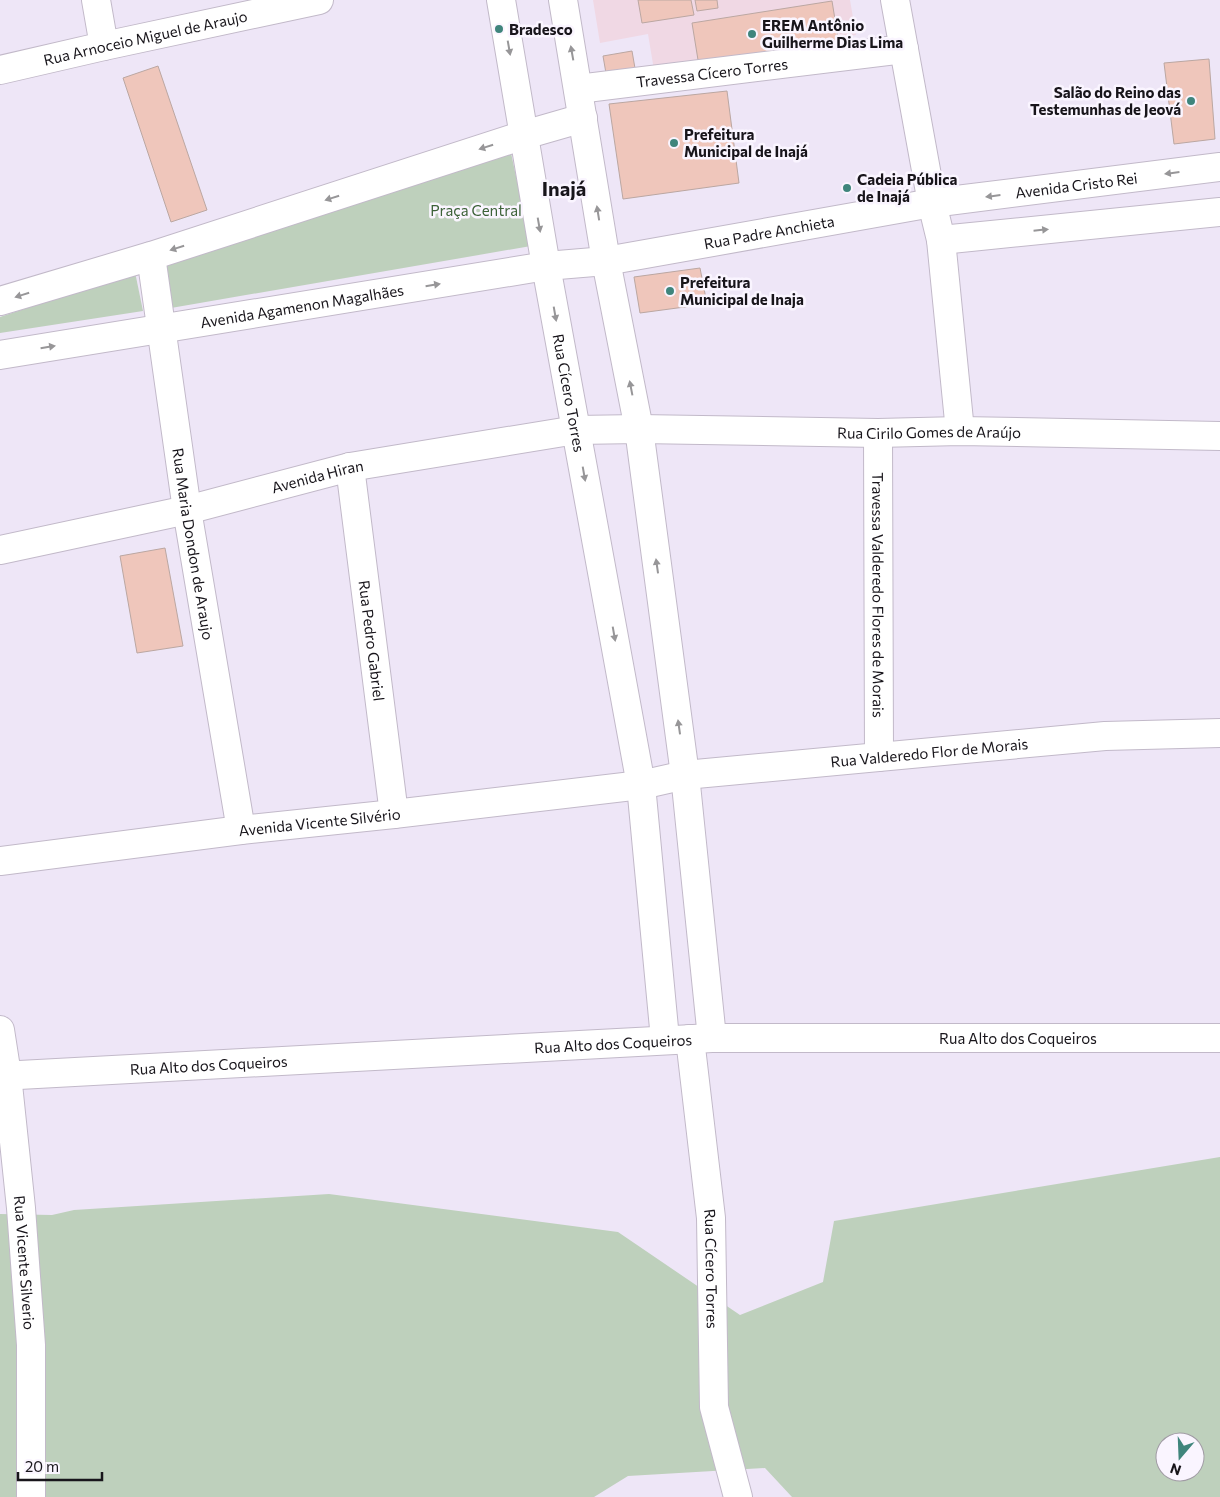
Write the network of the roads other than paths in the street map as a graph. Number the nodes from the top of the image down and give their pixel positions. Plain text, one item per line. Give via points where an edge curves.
1 (96, 0) edge
2 (320, 0) edge
3 (501, 0) edge
4 (563, 0) edge
5 (895, 0) edge
6 (104, 46) junction
7 (904, 49) junction
8 (0, 70) edge
9 (578, 89) junction
10 (583, 118) junction
11 (524, 135) junction
12 (1220, 167) edge
13 (932, 203) junction
14 (1220, 212) edge
15 (941, 240) junction
16 (151, 256) junction
17 (606, 261) junction
18 (546, 266) junction
19 (0, 301) edge
20 (161, 329) junction
21 (0, 355) edge
22 (639, 429) junction
23 (576, 430) junction
24 (960, 431) junction
25 (878, 433) junction
26 (1220, 436) edge
27 (350, 467) junction
28 (187, 510) junction
29 (0, 550) edge
30 (1220, 733) edge
31 (879, 756) junction
32 (685, 775) junction
33 (641, 785) junction
34 (394, 814) junction
35 (241, 830) junction
36 (0, 861) edge
37 (0, 1030) edge
38 (1220, 1038) edge
39 (689, 1039) junction
40 (4, 1076) edge
41 (32, 1497) edge
42 (738, 1497) edge

1 - 6 street
2 - 6 street, Rua Arnoceio Miguel de Araujo
3 -> 11 street, Rua Cícero Torres
9 -> 4 street
5 - 7 street
6 - 8 street, Rua Arnoceio Miguel de Araujo
7 - 9 street, Travessa Cícero Torres
7 - 13 street
9 - 10 street
10 - 11 street
17 -> 10 street
11 -> 16 street
11 -> 18 street, Rua Cícero Torres
12 -> 13 street, Avenida Cristo Rei
13 - 15 street
13 - 17 street, Rua Padre Anchieta
15 -> 14 street
15 - 24 street
16 -> 19 street
16 - 20 street, Rua Maria Dondon de Araujo
17 - 18 street, Avenida Agamenon Magalhães
22 -> 17 street
20 -> 18 street, Avenida Agamenon Magalhães
18 -> 23 street, Rua Cícero Torres
21 -> 20 street, Avenida Agamenon Magalhães
20 - 28 street, Rua Maria Dondon de Araujo
22 - 23 street, Avenida Hiran
22 - 25 street, Rua Cirilo Gomes de Araújo
32 -> 22 street
23 - 27 street, Avenida Hiran
23 -> 33 street, Rua Cícero Torres
24 - 25 street, Rua Cirilo Gomes de Araújo
24 - 26 street, Rua Cirilo Gomes de Araújo
25 - 31 street, Travessa Valderedo Flores de Morais
27 - 28 street, Avenida Hiran
27 - 34 street, Rua Pedro Gabriel
28 - 29 street, Avenida Hiran
28 - 35 street, Rua Maria Dondon de Araujo
30 - 31 street, Rua Valderedo Flor de Morais via 1105,736
31 - 32 street, Rua Valderedo Flor de Morais
32 - 33 street, Rua Valderedo Flor de Morais
32 - 39 street
33 - 34 street, Avenida Vicente Silvério
33 - 39 street, Rua Cícero Torres
34 - 35 street, Avenida Vicente Silvério
35 - 36 street, Avenida Vicente Silvério
37 - 40 street, Rua Vicente Silverio
38 - 39 street, Rua Alto dos Coqueiros
39 - 40 street, Rua Alto dos Coqueiros
39 - 42 street, Rua Cícero Torres via 711,1218 714,1407
40 - 41 street, Rua Vicente Silverio via 21,1208 31,1345

